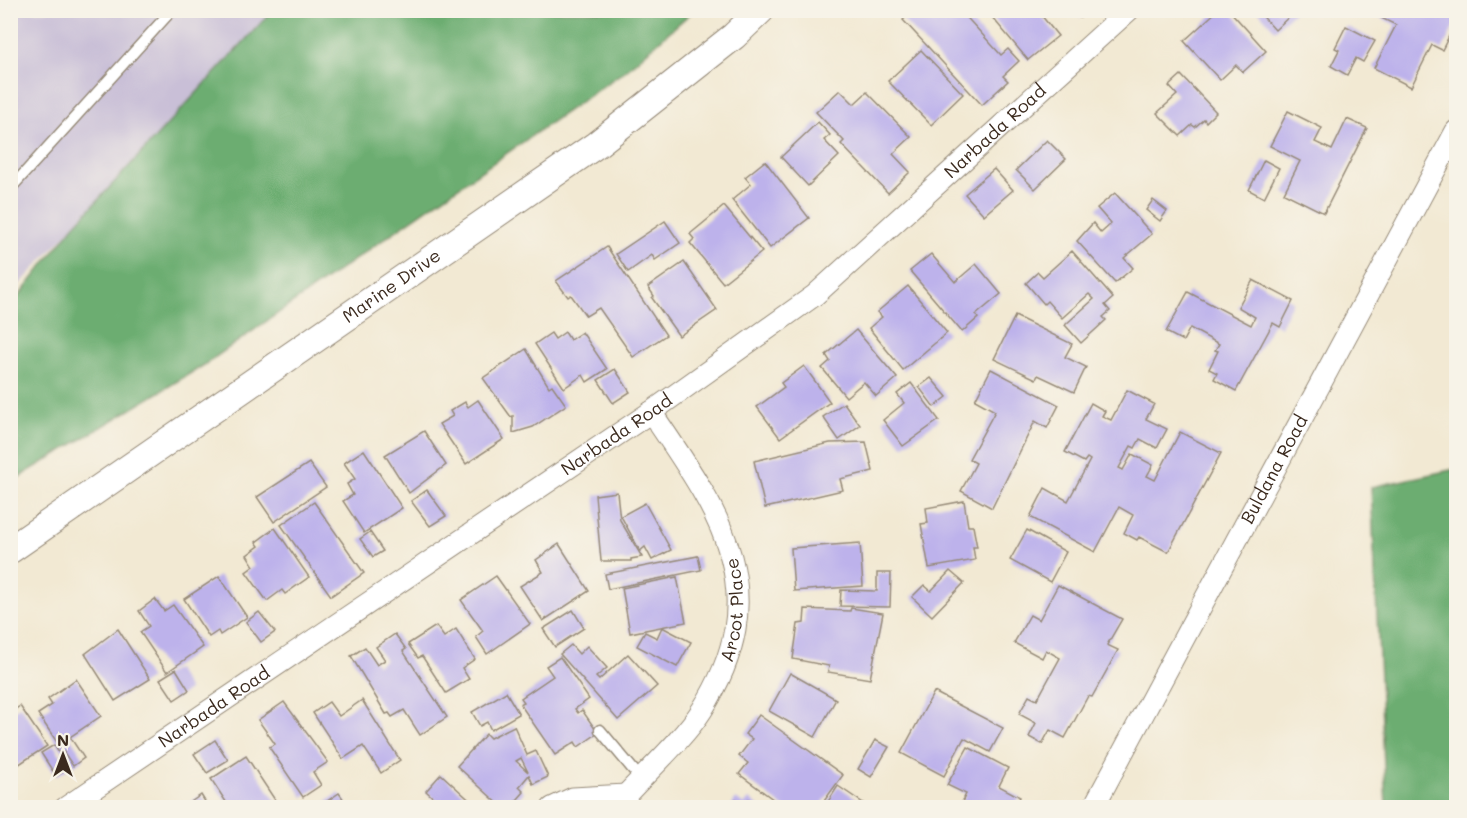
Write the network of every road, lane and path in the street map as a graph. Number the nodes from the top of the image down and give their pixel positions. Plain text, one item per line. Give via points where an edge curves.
1 (172, 10) edge
2 (761, 10) edge
3 (1129, 10) edge
4 (1456, 131) edge
5 (10, 189) edge
6 (651, 411) junction
7 (10, 550) edge
8 (600, 730) dead end
9 (641, 779) junction
10 (627, 801) edge
11 (65, 807) edge
12 (552, 807) edge
13 (1094, 807) edge

1 - 5 lane
2 - 7 street, Marine Drive via 734,36 596,145
3 - 6 street, Narbada Road via 814,295
4 - 13 street, Buldana Road
6 - 9 street, Arcot Place via 725,533 736,568 736,601 732,642 722,674 700,712
6 - 11 street, Narbada Road
8 - 9 lane
9 - 10 street, Arcot Place
10 - 12 street, Arcot Place via 573,798

